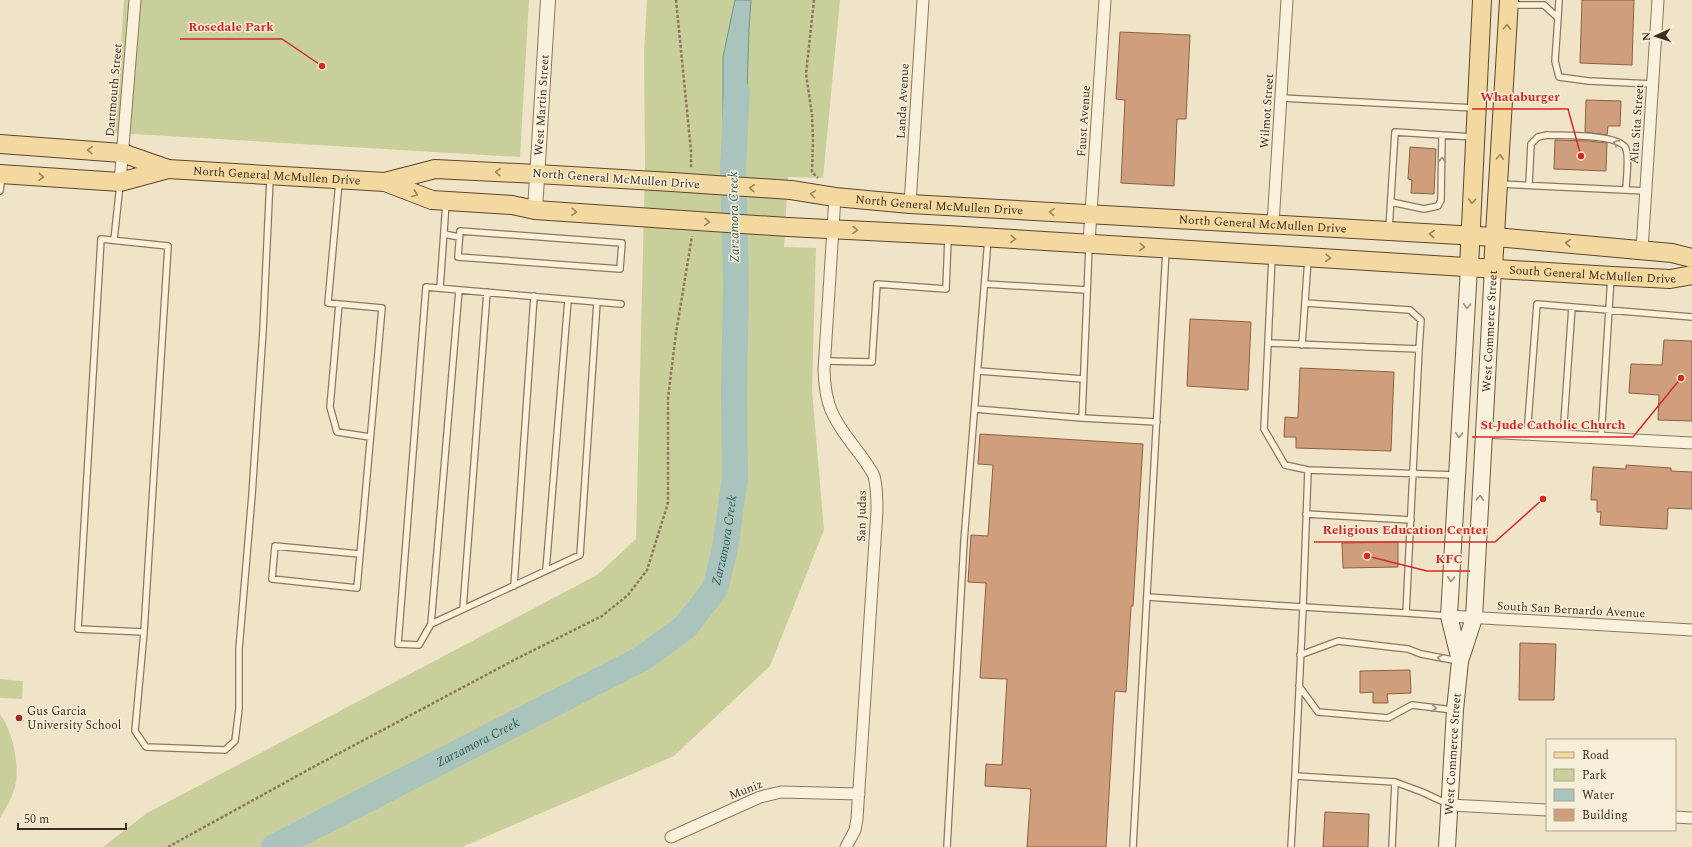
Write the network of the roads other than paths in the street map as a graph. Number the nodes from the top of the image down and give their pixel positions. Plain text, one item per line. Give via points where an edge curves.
1 (135, 0) edge
2 (548, 0) edge
3 (922, 0) edge
4 (1105, 0) edge
5 (1287, 0) edge
6 (1482, 0) edge
7 (1559, 0) edge
8 (1658, 0) edge
9 (1508, 2) edge
10 (1558, 18) junction
11 (1653, 84) junction
12 (1281, 98) junction
13 (1476, 108) junction
14 (1442, 135) junction
15 (1475, 137) junction
16 (0, 144) edge
17 (122, 153) junction
18 (168, 169) junction
19 (538, 174) junction
20 (270, 176) junction
21 (1, 180) edge
22 (339, 180) junction
23 (120, 182) junction
24 (385, 182) junction
25 (1498, 184) junction
26 (1529, 185) junction
27 (1626, 190) junction
28 (1646, 191) junction
29 (835, 197) junction
30 (446, 201) junction
31 (1391, 202) junction
32 (910, 204) junction
33 (535, 210) junction
34 (1091, 214) junction
35 (1273, 224) junction
36 (833, 229) junction
37 (1389, 231) junction
38 (444, 234) junction
39 (948, 235) junction
40 (1471, 236) junction
41 (459, 237) junction
42 (988, 237) junction
43 (1495, 237) junction
44 (114, 240) junction
45 (1090, 243) junction
46 (1166, 248) junction
47 (1642, 250) junction
48 (1272, 255) junction
49 (1308, 257) junction
50 (1692, 258) edge
51 (1469, 267) junction
52 (1493, 268) junction
53 (1692, 275) edge
54 (1612, 276) junction
55 (985, 284) junction
56 (440, 288) junction
57 (458, 290) junction
58 (1087, 290) junction
59 (487, 292) junction
60 (534, 296) junction
61 (568, 300) junction
62 (597, 302) junction
63 (1305, 303) junction
64 (338, 304) junction
65 (621, 304) dead end
66 (1572, 307) junction
67 (1609, 310) junction
68 (1692, 317) edge
69 (1268, 343) junction
70 (1302, 345) junction
71 (1419, 349) junction
72 (825, 361) junction
73 (979, 371) junction
74 (1083, 379) junction
75 (975, 409) junction
76 (1082, 418) junction
77 (1156, 422) junction
78 (1484, 432) junction
79 (1527, 435) junction
80 (1563, 436) junction
81 (370, 437) junction
82 (1601, 439) junction
83 (1692, 443) edge
84 (1308, 470) junction
85 (1413, 474) junction
86 (1457, 475) junction
87 (1306, 514) junction
88 (1411, 520) junction
89 (360, 554) junction
90 (546, 570) junction
91 (514, 586) junction
92 (1147, 597) junction
93 (1302, 607) junction
94 (463, 610) junction
95 (1406, 613) junction
96 (1449, 616) junction
97 (1474, 618) junction
98 (431, 624) junction
99 (1692, 630) edge
100 (144, 632) junction
101 (1300, 655) junction
102 (1460, 661) junction
103 (1299, 686) junction
104 (1455, 710) junction
105 (1295, 776) junction
106 (1395, 782) junction
107 (859, 794) junction
108 (1450, 805) junction
109 (1546, 810) edge
110 (1676, 817) edge
111 (1692, 818) edge
112 (671, 837) dead end
113 (846, 847) edge
114 (948, 847) edge
115 (1133, 847) edge
116 (1291, 847) edge
117 (1392, 847) edge
118 (1447, 847) edge

1 - 17 street, Dartmouth Street
2 - 19 street, West Martin Street
3 - 32 street, Landa Avenue
4 - 34 street, Faust Avenue
5 - 12 street, Wilmot Street
6 - 13 main road, West Commerce Street
7 - 10 lane
8 - 11 street, Alta Sita Street
9 - 10 lane via 1544,6
25 -> 9 main road, West Commerce Street
10 - 11 lane via 1555,61 1559,77
11 - 28 street, Alta Sita Street
12 - 13 lane
12 - 35 street, Wilmot Street
13 - 15 main road, West Commerce Street
14 - 15 lane
14 - 31 lane via 1395,132
31 -> 14 lane via 1424,209 1438,206 1441,200
15 -> 40 main road, West Commerce Street
17 -> 16 main road, North General McMullen Drive
17 - 18 main road, North General McMullen Drive
17 - 23 street, Dartmouth Street
18 - 20 main road, North General McMullen Drive
18 - 23 main road, North General McMullen Drive
19 -> 24 main road, North General McMullen Drive via 435,169
29 -> 19 main road, North General McMullen Drive, bridge via 791,190
19 - 33 street, West Martin Street
20 - 22 main road, North General McMullen Drive
20 - 100 lane via 263,331 239,649 239,709 235,741 225,750 146,747 135,731
21 -> 23 main road, North General McMullen Drive
22 - 24 main road, North General McMullen Drive
22 - 64 lane via 328,303
23 - 44 lane
24 -> 30 main road, North General McMullen Drive via 432,200
25 - 26 lane
25 - 43 main road, West Commerce Street
26 - 27 lane
27 -> 26 lane via 1625,148 1618,142 1606,138 1538,136 1531,144
27 - 28 lane
28 - 47 street, Alta Sita Street
29 - 32 main road, North General McMullen Drive
29 - 36 street, San Judas
30 - 33 main road, North General McMullen Drive via 512,205
30 - 38 lane
31 - 37 lane
34 -> 32 main road, North General McMullen Drive
33 -> 36 main road, North General McMullen Drive, bridge
34 - 35 main road, North General McMullen Drive
34 - 45 street, Faust Avenue
35 - 37 main road, North General McMullen Drive
36 -> 39 main road, North General McMullen Drive
36 - 72 street, San Judas
40 -> 37 main road, North General McMullen Drive
38 - 41 lane
38 - 56 lane
39 - 42 main road, North General McMullen Drive
39 - 72 lane via 946,289 877,284 872,362
40 - 43 main road, North General McMullen Drive
40 - 51 main road, West Commerce Street
41 - 41 lane via 458,258 620,269 622,243 460,231
42 -> 45 main road, North General McMullen Drive
42 - 55 lane
47 -> 43 main road, South General McMullen Drive
43 - 52 main road, West Commerce Street
44 - 100 lane via 168,246
44 - 100 lane via 101,239 78,630
45 -> 46 main road, North General McMullen Drive
45 - 58 lane
46 - 48 main road, North General McMullen Drive
46 - 77 lane
47 - 50 main road, South General McMullen Drive
48 - 49 main road, North General McMullen Drive
48 - 69 lane
49 -> 51 main road, North General McMullen Drive
49 - 63 lane
51 - 52 main road, South General McMullen Drive
51 -> 86 main road, West Commerce Street
52 - 54 main road, South General McMullen Drive
52 - 78 main road, West Commerce Street
53 - 54 main road, South General McMullen Drive via 1670,279
54 - 67 lane
55 - 58 lane
55 - 73 lane
56 - 57 lane
56 - 98 lane via 426,286 398,644 419,645
57 - 59 lane
57 - 98 lane
58 - 74 lane
59 - 60 lane
59 - 94 lane
60 - 61 lane
60 - 91 lane
61 - 62 lane
61 - 90 lane
62 - 65 lane
62 - 90 lane via 580,555
63 - 70 lane
63 - 71 lane via 1410,310 1421,320
64 - 81 lane via 330,407 337,432
64 - 81 lane via 382,308
66 - 67 lane
66 - 79 lane via 1537,304
66 - 80 lane
67 - 68 lane
67 - 82 lane
69 - 70 lane
69 - 84 lane via 1264,429 1284,465
70 - 71 lane
71 - 85 lane
72 - 107 street, San Judas via 825,389 829,408 836,422 866,462 874,476 877,490
73 - 74 lane
73 - 75 lane
74 - 76 lane
75 - 76 lane
75 - 114 lane via 964,541
76 - 77 lane
77 - 92 lane
78 - 79 street
97 -> 78 main road, West Commerce Street
79 - 80 street
80 - 82 street
81 - 89 lane
82 - 83 street
84 - 85 lane
84 - 87 lane
85 - 86 lane
85 - 88 lane
86 -> 96 main road, West Commerce Street
87 - 88 lane
87 - 93 lane
88 - 95 lane
89 - 89 lane via 357,588 272,579 274,546
90 - 91 lane
91 - 94 lane
92 - 93 lane
92 - 115 lane
93 - 95 lane
93 - 101 lane
94 - 98 lane
95 - 96 lane
96 - 97 street, South San Bernardo Avenue
96 - 102 main road, West Commerce Street
97 - 99 street, South San Bernardo Avenue
97 - 102 main road, West Commerce Street
102 -> 101 lane via 1408,649 1338,641
101 - 103 lane
102 - 104 main road, West Commerce Street
103 -> 104 lane via 1318,712 1388,718 1412,705
103 - 105 lane
104 - 108 main road, West Commerce Street
105 - 106 lane
105 - 116 lane
106 - 108 lane
106 - 117 lane
107 - 112 street, Muniz via 781,792 760,797
107 - 113 street, San Judas via 855,830
108 - 109 street
108 - 118 main road, West Commerce Street
110 - 111 street

